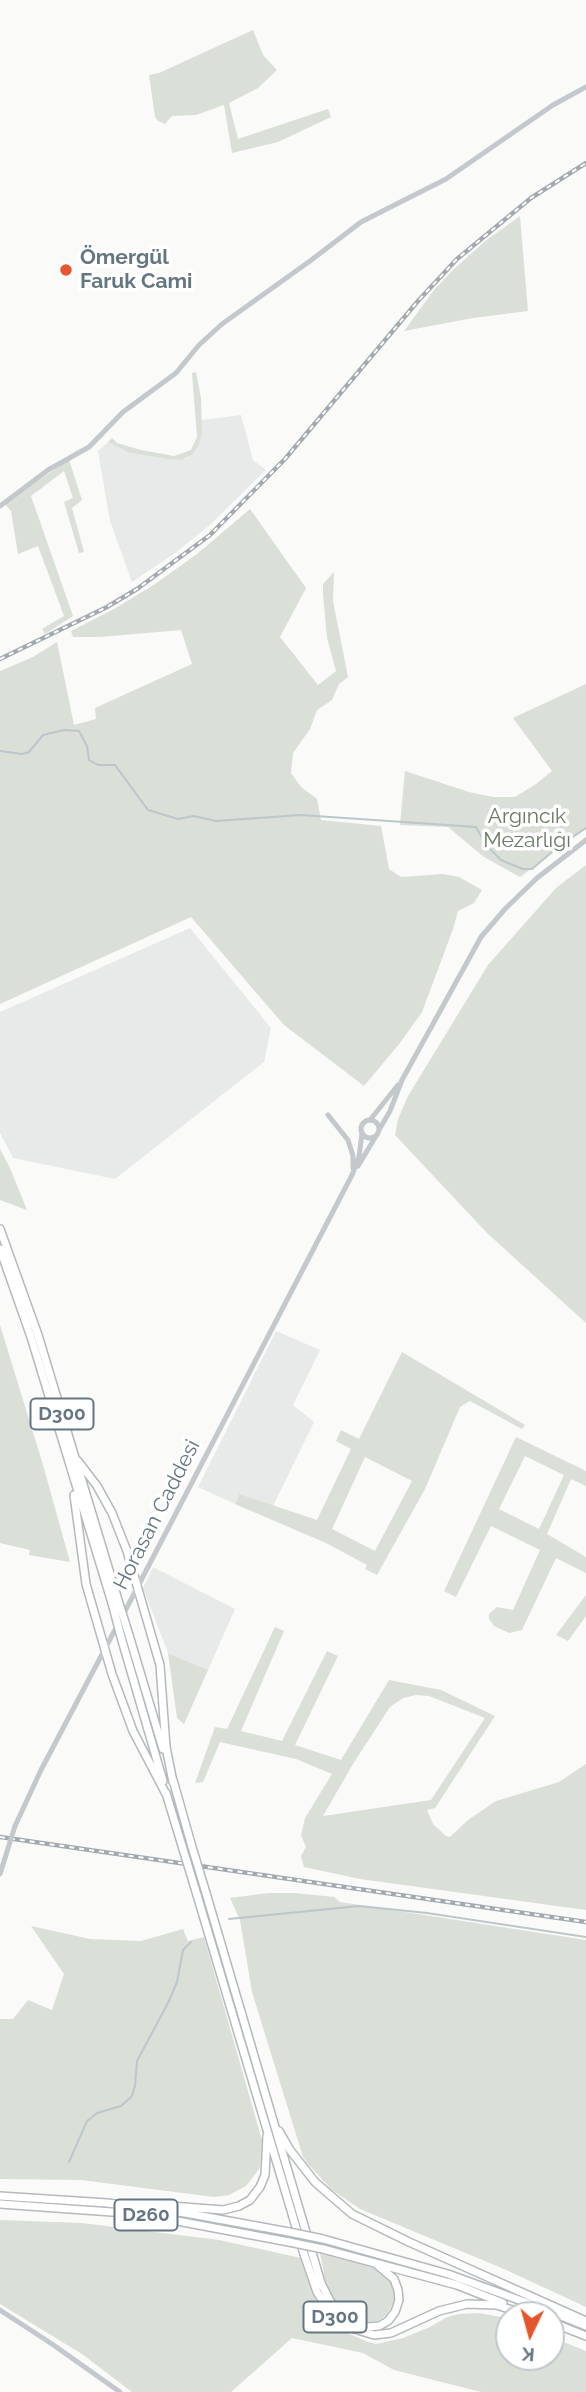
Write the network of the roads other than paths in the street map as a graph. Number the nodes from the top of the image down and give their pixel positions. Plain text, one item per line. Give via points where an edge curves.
1 (586, 87) edge
2 (0, 506) edge
3 (586, 840) edge
4 (402, 1080) junction
5 (328, 1115) dead end
6 (370, 1120) junction
7 (379, 1129) junction
8 (362, 1133) junction
9 (376, 1136) junction
10 (352, 1175) junction
11 (0, 1229) edge
12 (0, 1249) edge
13 (72, 1461) junction
14 (138, 1589) junction
15 (125, 1636) junction
16 (104, 1648) junction
17 (173, 1782) junction
18 (167, 1796) junction
19 (188, 1848) junction
20 (0, 1874) edge
21 (270, 2123) junction
22 (0, 2196) edge
23 (107, 2203) junction
24 (0, 2204) edge
25 (375, 2263) junction
26 (496, 2301) edge
27 (495, 2305) edge
28 (0, 2310) edge
29 (586, 2324) edge
30 (565, 2328) edge
31 (586, 2336) edge
32 (120, 2392) edge

1 - 2 street via 446,179 361,222 222,324 176,373 123,412 89,447
3 - 4 street via 537,878 481,937
4 - 6 street
4 - 7 street
5 - 10 street via 350,1144
6 - 7 street via 377,1122
6 - 8 street via 362,1126
7 - 9 street
8 - 9 street via 368,1138
8 - 10 street, Horasan Caddesi
9 - 10 street, Horasan Caddesi
10 - 14 street, Horasan Caddesi
11 - 13 highway, D300 via 38,1335
12 - 13 highway, D300
13 - 14 highway via 97,1486 116,1522
13 - 15 highway, D300, bridge
13 - 16 highway via 85,1576
14 - 16 street, Horasan Caddesi
14 - 17 highway via 160,1665
15 - 17 highway, D300
15 - 18 highway, D300
16 - 18 highway via 129,1723
16 - 20 street, Horasan Caddesi, bridge via 37,1777
17 - 19 highway, D300
18 - 19 highway, D300
19 - 21 highway, D300, bridge via 206,1893
19 - 21 highway, D300, bridge via 197,1895
21 - 23 highway via 265,2175 256,2194 243,2204 210,2210
21 - 25 highway via 327,2297 346,2318 367,2327 388,2320 399,2300 394,2279
21 - 27 highway, D300 via 314,2285 328,2310 342,2323 361,2333 380,2335 439,2311
21 - 29 highway, D300 via 314,2182 352,2214
22 - 23 highway, D260
23 - 29 highway, D260, bridge via 323,2239 448,2274
24 - 25 highway, D260, bridge via 139,2214
25 - 26 highway, D260
28 - 32 street
30 - 31 highway

